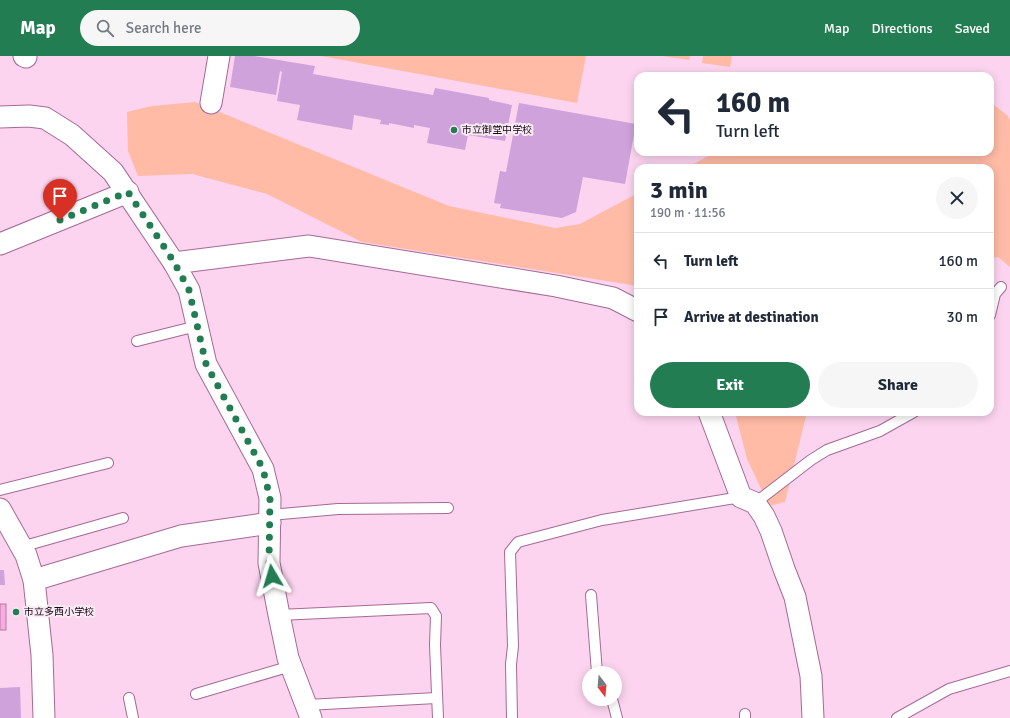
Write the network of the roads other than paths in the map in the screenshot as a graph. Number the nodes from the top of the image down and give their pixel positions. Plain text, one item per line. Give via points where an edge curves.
1 (219, 56) edge
2 (211, 103) dead end
3 (0, 118) edge
4 (128, 192) junction
5 (0, 244) edge
6 (174, 262) junction
7 (1000, 287) dead end
8 (994, 301) edge
9 (634, 309) edge
10 (197, 326) junction
11 (137, 341) dead end
12 (712, 416) edge
13 (907, 416) edge
14 (108, 463) dead end
15 (0, 490) edge
16 (748, 500) junction
17 (448, 508) dead end
18 (0, 509) edge
19 (123, 518) dead end
20 (270, 519) junction
21 (21, 546) junction
22 (34, 580) junction
23 (591, 595) dead end
24 (279, 614) junction
25 (292, 666) junction
26 (596, 666) edge
27 (1010, 672) edge
28 (196, 694) dead end
29 (129, 698) dead end
30 (436, 698) junction
31 (614, 706) edge
32 (309, 711) edge
33 (44, 718) edge
34 (133, 718) edge
35 (438, 718) edge
36 (512, 718) edge
37 (617, 718) edge
38 (813, 718) edge
39 (897, 718) edge

1 - 2 street
3 - 4 street via 45,118 72,135 113,172
4 - 5 street
4 - 6 street
6 - 9 street via 310,246 570,289 613,298
6 - 10 street via 189,290
7 - 8 lane
10 - 11 lane
10 - 20 street via 206,364 263,469 270,498
12 - 16 street
13 - 16 lane via 880,431 827,450
14 - 15 lane
16 - 36 lane via 602,520 518,542 510,552
16 - 38 street via 771,531 795,596 811,676
17 - 20 lane via 338,509
18 - 21 street
19 - 21 lane
20 - 22 street via 181,536
20 - 24 street via 269,562
21 - 22 street
22 - 33 street via 42,656
23 - 26 lane
24 - 25 street
24 - 30 lane via 431,608 436,616
25 - 28 lane
25 - 32 street
27 - 39 lane via 949,689
29 - 34 lane
30 - 32 lane
30 - 35 lane
31 - 37 lane

